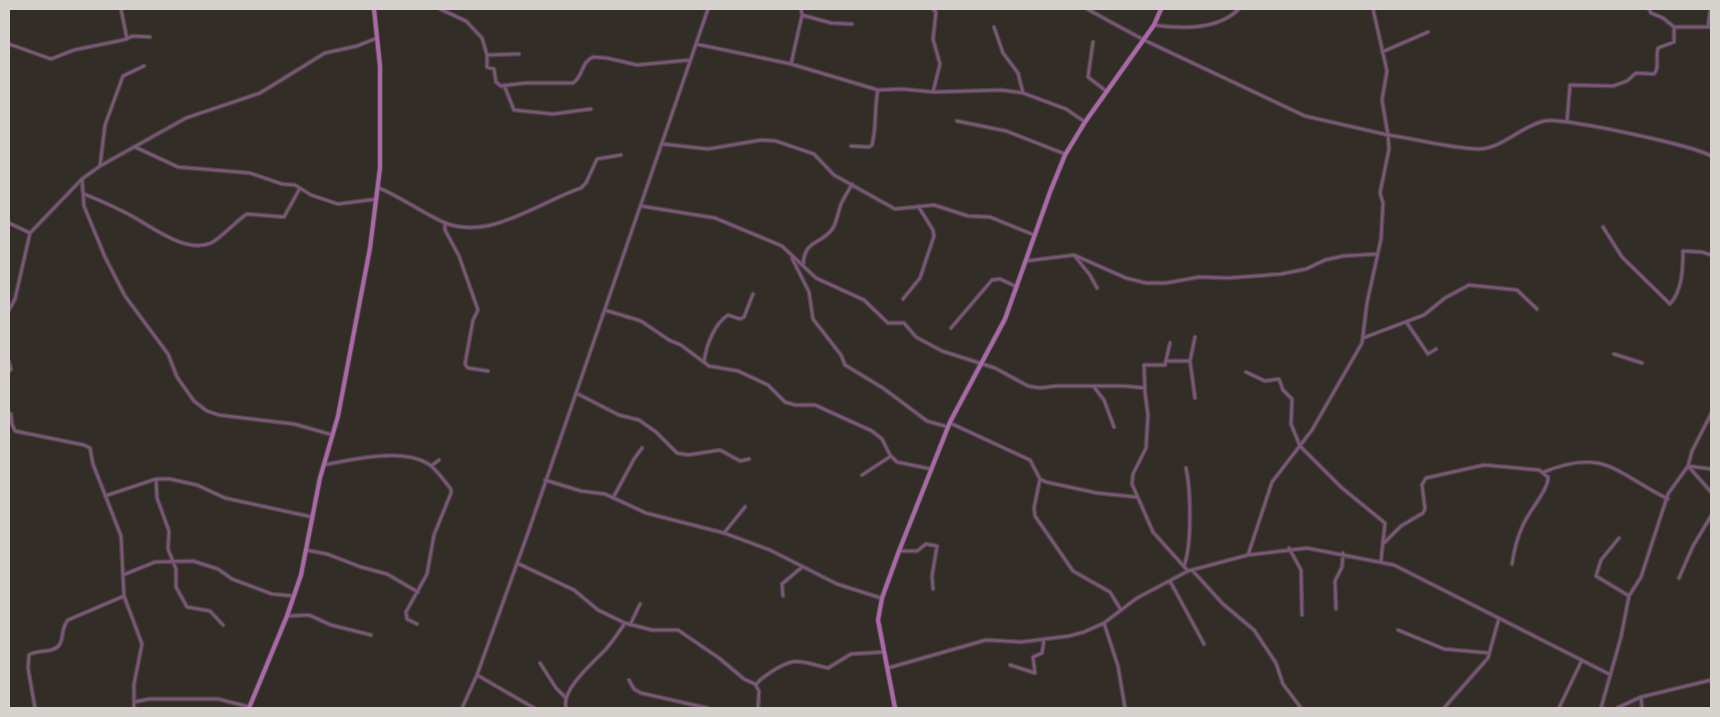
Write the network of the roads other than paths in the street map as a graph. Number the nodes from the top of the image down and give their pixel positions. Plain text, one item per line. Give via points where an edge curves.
1 (122, 9) edge
2 (374, 9) edge
3 (440, 9) edge
4 (708, 9) edge
5 (801, 9) edge
6 (933, 9) edge
7 (1087, 9) edge
8 (1161, 9) edge
9 (1238, 9) edge
10 (1373, 9) edge
11 (1649, 9) edge
12 (1710, 12) edge
13 (802, 14) junction
14 (852, 24) dead end
15 (1154, 25) junction
16 (994, 27) dead end
17 (1674, 27) junction
18 (1710, 27) edge
19 (1428, 32) dead end
20 (150, 37) dead end
21 (377, 38) junction
22 (127, 39) junction
23 (1144, 40) junction
24 (1093, 42) dead end
25 (9, 44) edge
26 (696, 44) junction
27 (1382, 52) junction
28 (519, 54) dead end
29 (487, 55) junction
30 (690, 60) junction
31 (791, 64) junction
32 (144, 66) dead end
33 (504, 86) junction
34 (878, 90) junction
35 (933, 92) junction
36 (1107, 92) junction
37 (1023, 93) junction
38 (591, 109) dead end
39 (957, 121) dead end
40 (1567, 121) junction
41 (1085, 122) junction
42 (1388, 135) junction
43 (663, 144) junction
44 (135, 146) junction
45 (851, 146) dead end
46 (621, 155) dead end
47 (1065, 155) junction
48 (1711, 156) edge
49 (100, 166) junction
50 (82, 179) junction
51 (852, 184) junction
52 (300, 188) junction
53 (379, 188) junction
54 (84, 194) junction
55 (377, 199) junction
56 (641, 206) junction
57 (918, 206) junction
58 (9, 223) edge
59 (445, 223) junction
60 (1603, 227) dead end
61 (30, 234) junction
62 (1035, 236) junction
63 (1378, 254) junction
64 (1074, 255) junction
65 (1711, 255) edge
66 (792, 257) junction
67 (1026, 261) junction
68 (803, 266) junction
69 (1017, 287) junction
70 (1097, 288) dead end
71 (753, 294) dead end
72 (904, 299) dead end
73 (1537, 309) dead end
74 (9, 310) edge
75 (605, 310) junction
76 (1407, 323) junction
77 (951, 328) dead end
78 (1195, 337) dead end
79 (1363, 338) junction
80 (1170, 343) dead end
81 (1436, 349) dead end
82 (1614, 354) dead end
83 (1166, 361) junction
84 (1190, 361) junction
85 (9, 362) edge
86 (704, 362) junction
87 (982, 363) junction
88 (1642, 363) dead end
89 (9, 371) edge
90 (488, 371) dead end
91 (1246, 372) dead end
92 (1094, 387) junction
93 (1145, 388) junction
94 (576, 393) junction
95 (1195, 398) dead end
96 (9, 413) edge
97 (1711, 414) edge
98 (949, 425) junction
99 (1114, 427) dead end
100 (333, 435) junction
101 (1300, 446) junction
102 (642, 448) dead end
103 (891, 456) junction
104 (749, 459) dead end
105 (438, 460) dead end
106 (323, 465) junction
107 (432, 466) junction
108 (1688, 466) junction
109 (1186, 468) dead end
110 (1711, 469) edge
111 (931, 470) junction
112 (1544, 472) junction
113 (862, 475) dead end
114 (156, 479) junction
115 (1040, 479) junction
116 (545, 480) junction
117 (1711, 492) edge
118 (106, 496) junction
119 (1136, 497) junction
120 (613, 498) junction
121 (1668, 499) junction
122 (745, 507) dead end
123 (1711, 516) edge
124 (312, 517) junction
125 (724, 533) junction
126 (1619, 538) dead end
127 (1384, 543) junction
128 (1289, 548) junction
129 (306, 550) junction
130 (899, 551) junction
131 (1343, 553) junction
132 (1248, 555) junction
133 (174, 560) junction
134 (1381, 562) junction
135 (517, 563) junction
136 (1512, 564) dead end
137 (803, 566) junction
138 (1184, 566) junction
139 (1192, 570) junction
140 (1188, 571) junction
141 (123, 574) junction
142 (1679, 578) dead end
143 (1170, 581) junction
144 (933, 589) dead end
145 (418, 592) junction
146 (124, 596) junction
147 (294, 596) junction
148 (783, 596) dead end
149 (1629, 596) junction
150 (882, 598) junction
151 (640, 604) dead end
152 (1336, 609) dead end
153 (1122, 610) junction
154 (287, 616) junction
155 (1302, 616) dead end
156 (1499, 618) junction
157 (625, 623) junction
158 (1104, 623) junction
159 (417, 624) dead end
160 (222, 625) dead end
161 (630, 625) junction
162 (1398, 630) dead end
163 (371, 635) dead end
164 (1044, 640) junction
165 (1204, 644) dead end
166 (884, 652) junction
167 (1489, 654) junction
168 (1582, 660) junction
169 (540, 663) dead end
170 (1010, 664) dead end
171 (888, 668) junction
172 (1609, 674) junction
173 (477, 675) junction
174 (629, 680) dead end
175 (1711, 680) edge
176 (756, 685) junction
177 (1641, 697) junction
178 (566, 698) junction
179 (134, 702) junction
180 (35, 708) edge
181 (134, 708) edge
182 (249, 708) edge
183 (462, 708) edge
184 (534, 708) edge
185 (566, 708) edge
186 (706, 708) edge
187 (758, 708) edge
188 (894, 708) edge
189 (1125, 708) edge
190 (1301, 708) edge
191 (1444, 708) edge
192 (1558, 708) edge
193 (1601, 708) edge
194 (1617, 708) edge
195 (1642, 708) edge

1 - 22 street
2 - 21 main road
3 - 29 street via 466,21 482,38
4 - 26 street
5 - 13 street
6 - 35 street via 936,12 933,39 940,64
7 - 23 street
8 - 15 main road
9 - 15 street via 1230,16 1203,26 1174,28
10 - 27 street
11 - 17 street
12 - 18 street
13 - 14 street via 831,23
13 - 31 street
15 - 23 main road
16 - 37 street via 1003,53 1018,73
17 - 18 street
17 - 40 street via 1674,42 1658,48 1657,71 1654,74 1636,73 1627,81 1613,86 1570,85
19 - 27 street
20 - 22 street via 137,35
21 - 44 street via 325,53 260,93 195,114
21 - 53 main road
22 - 25 street via 74,50 51,59
23 - 36 main road
23 - 42 street via 1305,116
24 - 36 street via 1088,77
26 - 30 street
26 - 31 street
27 - 42 street via 1387,71 1382,100
28 - 29 street
29 - 33 street via 487,67 494,69 496,82
30 - 33 street via 637,65 593,57 584,63 578,80 573,83
30 - 43 street
31 - 34 street
32 - 49 street via 123,76 105,125
33 - 38 street via 513,110 554,114
34 - 35 street
34 - 45 street via 872,145
35 - 37 street via 1001,90
36 - 41 main road
37 - 41 street via 1066,109
39 - 47 street via 1006,131
40 - 42 street via 1544,121 1480,149 1451,148
40 - 48 street
41 - 47 main road
42 - 63 street via 1389,150 1380,194 1383,209
43 - 51 street via 708,149 761,140 776,141 814,154 834,175
43 - 56 street
44 - 49 street
44 - 52 street via 178,167 250,173
46 - 59 street via 597,159 581,188 509,219 472,227
47 - 62 main road
49 - 50 street
50 - 54 street
50 - 61 street
51 - 57 street via 895,209
51 - 68 street via 833,227 806,251
52 - 54 street via 284,217 247,214 214,242 202,245 173,240 131,215
52 - 55 street via 338,204
53 - 55 main road
53 - 59 street
54 - 100 street via 89,222 125,296 165,350 194,401 219,415 294,424
55 - 100 main road
56 - 66 street via 715,218 782,246
56 - 75 street
57 - 62 street via 934,205 968,216 990,217
57 - 72 street via 934,236 920,278
58 - 61 street
59 - 90 street via 478,310 473,320 465,364 468,368
60 - 65 street via 1622,257 1670,304 1679,287 1683,251
61 - 74 street
62 - 67 main road
63 - 64 street via 1343,256 1281,274 1199,277 1166,283 1126,278
63 - 79 street
64 - 67 street
64 - 70 street
66 - 68 street
66 - 98 street via 809,292 813,319 841,355 844,365 927,420
67 - 69 main road
68 - 87 street via 828,285 864,300 888,323 904,323 916,337 942,351
69 - 77 street via 1000,279 992,280
69 - 87 main road
71 - 86 street via 744,317 728,315 724,319 709,341
73 - 76 street via 1517,290 1473,284
75 - 86 street via 641,321
75 - 94 street
76 - 79 street
76 - 81 street via 1428,354
78 - 84 street
79 - 101 street via 1355,358
80 - 83 street
82 - 88 street
83 - 84 street
83 - 93 street via 1165,365 1144,365
84 - 95 street
85 - 89 street
86 - 103 street via 716,368 738,371 768,385 789,404 815,405 872,431 886,444
87 - 92 street via 1032,387
87 - 98 main road
91 - 101 street via 1265,381 1279,379 1283,390 1292,399 1292,424
92 - 93 street
92 - 99 street via 1104,400
93 - 119 street via 1148,426 1146,448 1132,480
94 - 104 street via 619,415 640,420 677,452 688,455 720,450 740,461
94 - 116 street
96 - 118 street via 12,414 15,431 88,446
97 - 108 street
98 - 111 main road
98 - 115 street via 1030,460
100 - 106 main road
101 - 127 street via 1342,488 1381,517 1385,523
101 - 132 street via 1272,482
102 - 120 street
103 - 111 street via 904,464
103 - 113 street
105 - 107 street
106 - 107 street via 355,458 396,457
106 - 124 main road
107 - 145 street via 452,491 434,535 427,574
108 - 110 street
108 - 117 street
108 - 121 street via 1668,494
109 - 138 street via 1190,526
111 - 130 main road
112 - 121 street via 1577,462 1595,461 1622,470 1642,486
112 - 127 street via 1484,466 1426,478 1422,486 1423,513 1400,526
112 - 136 street via 1548,477 1548,487 1522,526
114 - 118 street
114 - 124 street via 188,482 225,498
114 - 133 street via 158,498 169,531 168,549
115 - 119 street via 1097,493
115 - 153 street via 1035,516 1074,571 1110,592
116 - 120 street
116 - 135 street
118 - 141 street via 121,536
119 - 138 street via 1152,532
120 - 125 street via 646,512
121 - 149 street via 1641,576
122 - 125 street
123 - 142 street
124 - 129 main road
125 - 137 street
126 - 149 street via 1601,560 1596,576
127 - 134 street
128 - 131 street
128 - 132 street
128 - 155 street via 1301,570
129 - 145 street via 387,574
129 - 147 main road
130 - 144 street via 917,552 926,544 937,546
130 - 150 main road
131 - 134 street
131 - 152 street via 1342,567 1335,581
132 - 139 street
133 - 141 street via 155,562
133 - 147 street via 202,562 264,592
133 - 160 street via 176,587 184,603 191,609 210,611
134 - 156 street via 1405,570
135 - 157 street via 574,590 598,610
135 - 173 street
137 - 148 street via 782,584
137 - 150 street via 837,584
138 - 140 street
139 - 140 street
139 - 190 street via 1223,604 1254,630 1276,663 1283,684
140 - 143 street
141 - 146 street
143 - 153 street via 1137,598
143 - 165 street
145 - 159 street via 406,615
146 - 179 street via 142,644
146 - 180 street via 68,620 63,625 60,644 56,648 29,655
147 - 154 main road
149 - 172 street
150 - 166 main road via 878,628
151 - 161 street
153 - 158 street
154 - 163 street via 309,615 331,625
154 - 182 main road
156 - 167 street
156 - 168 street
157 - 161 street
157 - 178 street via 611,644 576,681
158 - 164 street via 1070,636
158 - 189 street via 1118,666
161 - 176 street via 652,630 678,630
162 - 167 street via 1444,649
164 - 170 street via 1042,653 1033,657 1035,673
164 - 171 street via 980,641
166 - 171 main road
166 - 176 street via 851,654 828,668 808,661 792,661
167 - 191 street via 1480,669
168 - 172 street
168 - 192 street
169 - 178 street
171 - 188 main road
172 - 193 street
173 - 183 street
173 - 184 street
174 - 186 street via 641,693
175 - 177 street
176 - 187 street
177 - 194 street
177 - 195 street
178 - 185 street
179 - 181 street
179 - 182 street via 218,699

